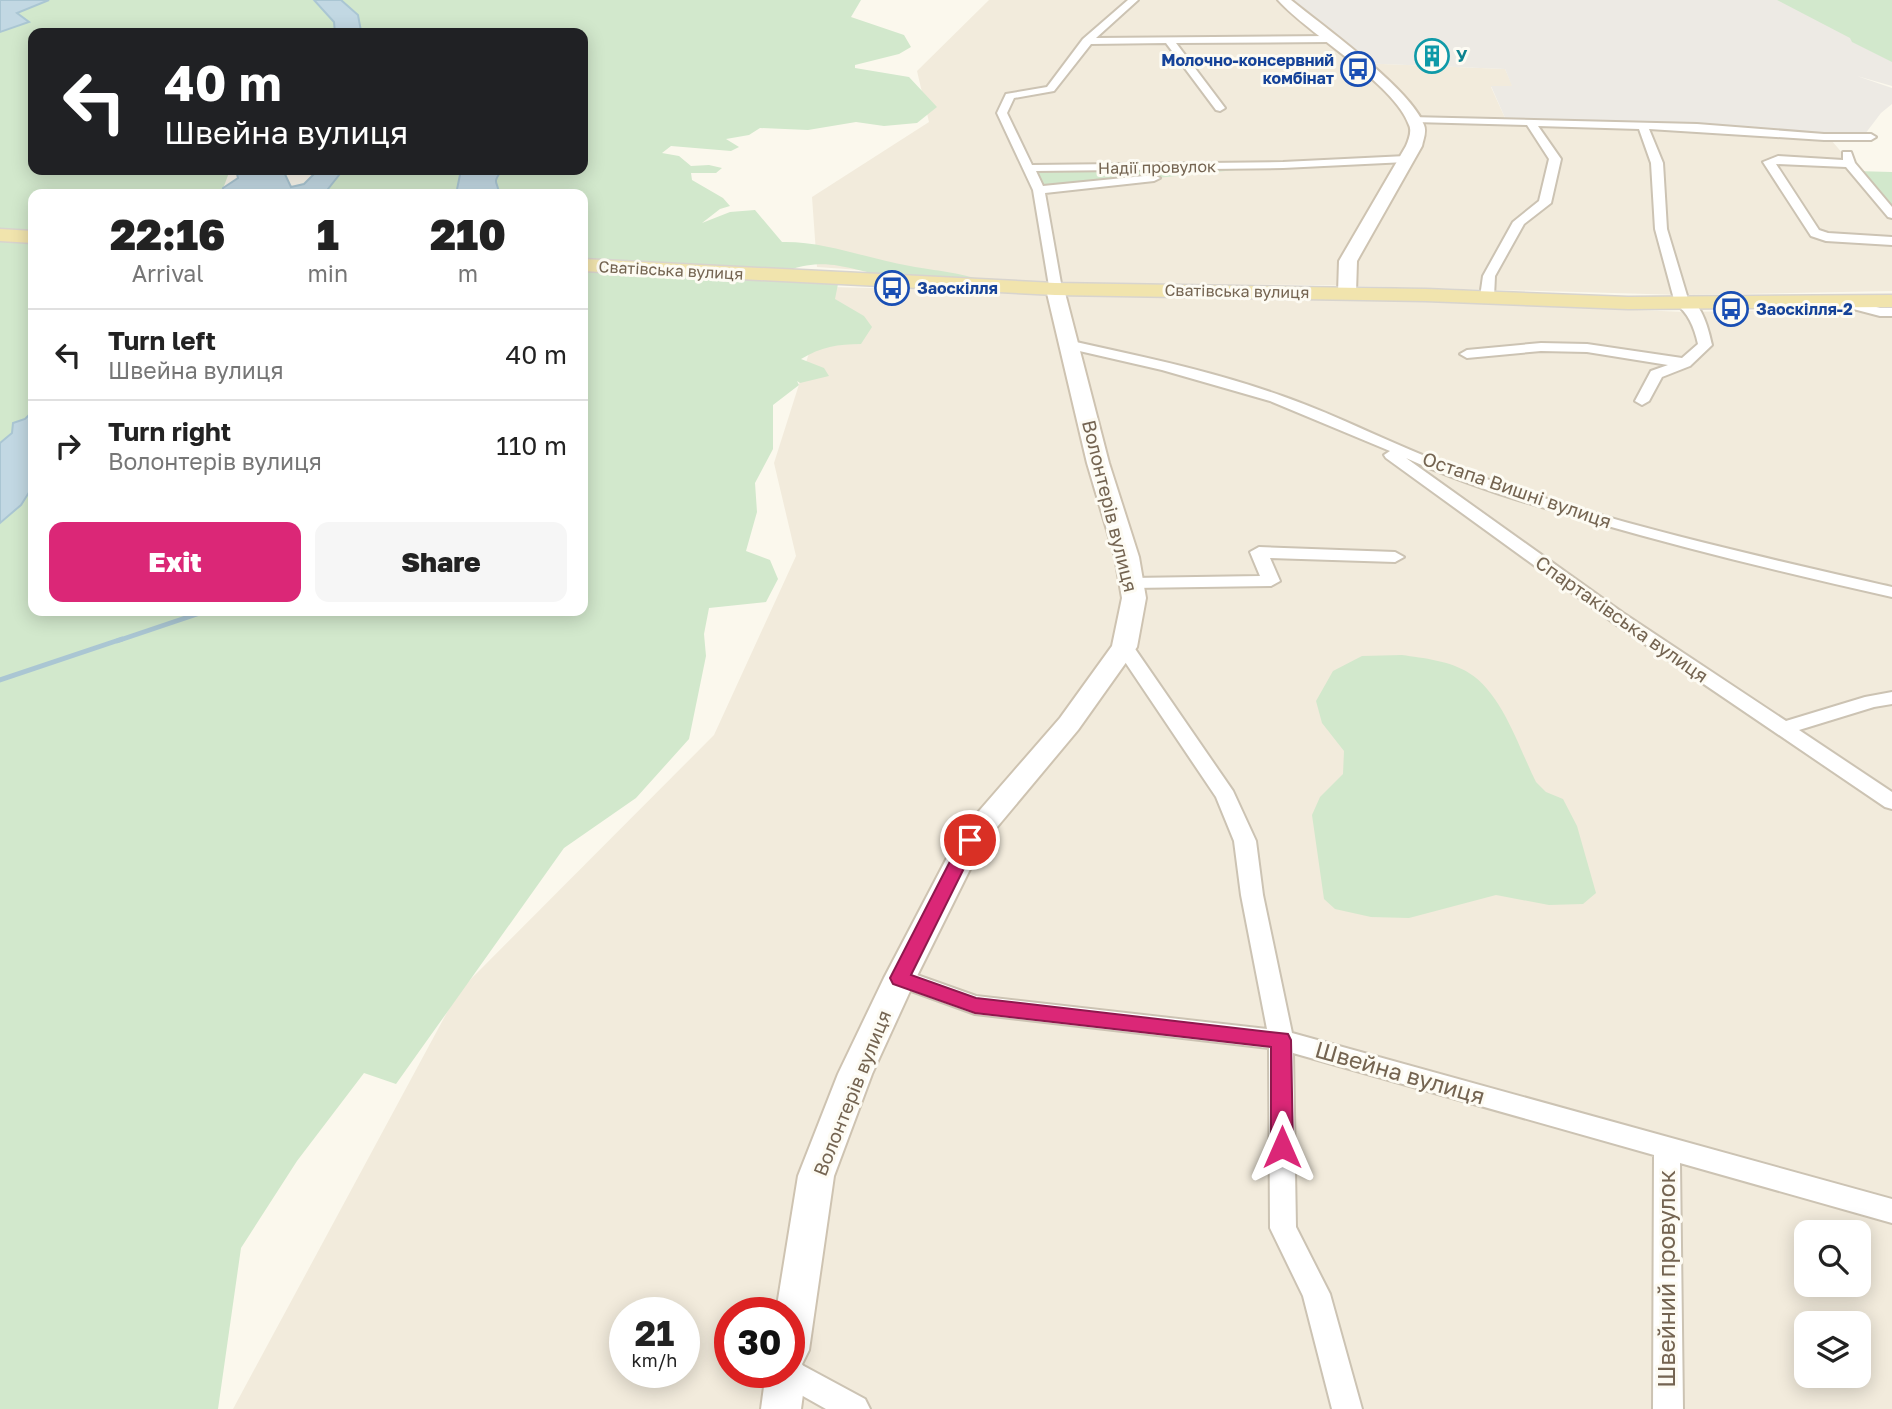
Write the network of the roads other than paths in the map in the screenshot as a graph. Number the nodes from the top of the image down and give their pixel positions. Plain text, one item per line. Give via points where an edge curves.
1 (1134, 0) edge
2 (1284, 0) edge
3 (1168, 39) junction
4 (1329, 39) junction
5 (1086, 40) junction
6 (1220, 108) dead end
7 (1414, 119) junction
8 (1531, 123) junction
9 (1643, 125) junction
10 (1824, 137) junction
11 (1871, 137) dead end
12 (1406, 159) junction
13 (1849, 164) junction
14 (1283, 165) junction
15 (1031, 169) junction
16 (1039, 190) junction
17 (1892, 214) edge
18 (0, 235) edge
19 (28, 237) edge
20 (1892, 241) edge
21 (588, 265) edge
22 (1055, 289) junction
23 (1347, 293) junction
24 (1487, 297) junction
25 (1892, 301) edge
26 (1843, 302) junction
27 (1685, 303) junction
28 (1892, 312) edge
29 (1067, 344) junction
30 (1467, 354) dead end
31 (1685, 363) junction
32 (1642, 401) dead end
33 (1357, 430) junction
34 (1395, 557) dead end
35 (1132, 583) junction
36 (1892, 592) edge
37 (1124, 647) junction
38 (1892, 698) edge
39 (1782, 729) junction
40 (1892, 802) edge
41 (900, 978) junction
42 (1281, 1040) junction
43 (1667, 1148) junction
44 (1892, 1211) edge
45 (797, 1297) edge
46 (805, 1382) edge
47 (784, 1388) edge
48 (781, 1409) edge
49 (855, 1409) edge
50 (1347, 1409) edge
51 (1668, 1409) edge

1 - 5 street
2 - 4 street
3 - 4 street
3 - 5 street
3 - 6 street
4 - 7 street via 1386,86
5 - 15 street via 1049,89 1010,96 1004,104 1002,113
7 - 8 street
7 - 12 street via 1418,128
8 - 9 street
8 - 24 street via 1555,159 1545,203 1519,222 1489,276
9 - 10 street
9 - 27 street via 1657,163 1661,229
10 - 11 street
10 - 13 street via 1843,150
12 - 14 street, Надії провулок
12 - 23 street via 1348,261
13 - 17 street
13 - 20 street via 1769,162 1815,233
14 - 15 street, Надії провулок
14 - 16 street, Надії провулок
15 - 16 street
16 - 22 street
18 - 19 main road
21 - 22 main road, Сватівська вулиця
22 - 23 main road, Сватівська вулиця
22 - 29 street, Волонтерів вулиця
23 - 24 main road, Сватівська вулиця
24 - 27 main road, Сватівська вулиця
25 - 26 main road, Сватівська вулиця
26 - 27 main road, Сватівська вулиця
26 - 28 street
27 - 31 street via 1705,345
29 - 33 street, Остапа Вишні вулиця via 1275,398
29 - 35 street, Волонтерів вулиця
30 - 31 street via 1587,348
31 - 32 street via 1656,374
33 - 36 street, Остапа Вишні вулиця via 1446,470 1565,509 1716,552
33 - 39 street, Спартаківська вулиця
34 - 35 street via 1259,552 1271,581
35 - 37 street, Волонтерів вулиця via 1134,598
37 - 41 street, Волонтерів вулиця via 1069,724 970,840
37 - 42 street via 1226,796 1245,841
38 - 39 street
39 - 40 street, Спартаківська вулиця
41 - 42 street, Швейна вулиця via 975,1005
41 - 45 street, Волонтерів вулиця via 855,1074 816,1176
42 - 43 street, Швейна вулиця
42 - 50 street via 1283,1228 1316,1294
43 - 44 street, Швейна вулиця
43 - 51 street, Швейний провулок
46 - 49 street
47 - 48 street

